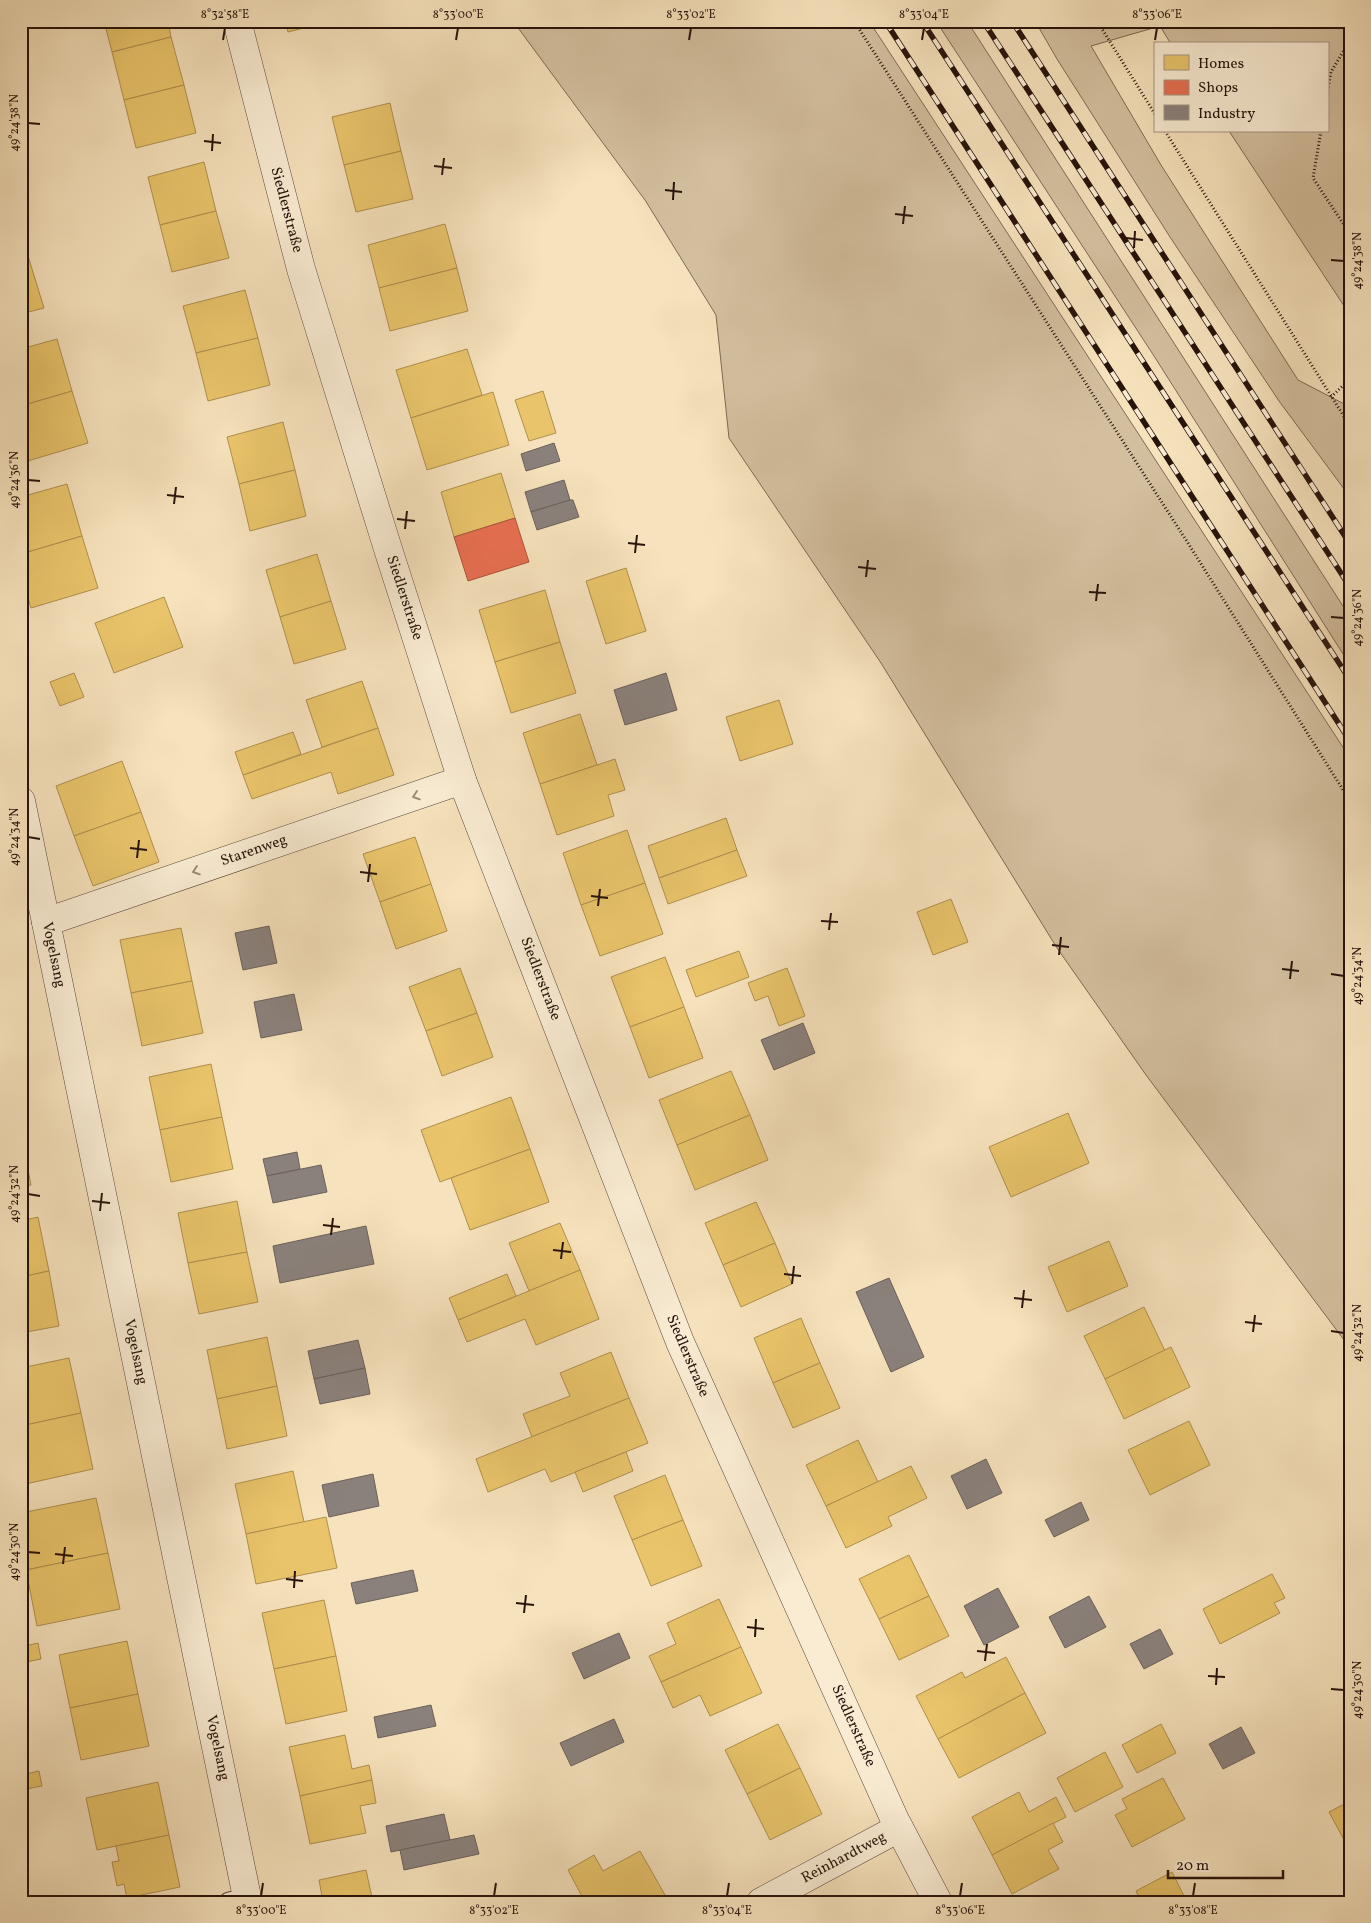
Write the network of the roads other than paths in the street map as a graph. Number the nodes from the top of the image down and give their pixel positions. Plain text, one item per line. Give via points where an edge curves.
1 (237, 21) edge
2 (462, 780) junction
3 (21, 801) edge
4 (46, 922) junction
5 (899, 1828) junction
6 (242, 1900) edge
7 (762, 1902) edge
8 (938, 1902) edge

1 - 2 street, Siedlerstraße via 301,269
2 -> 4 street, Starenweg
2 - 5 street, Siedlerstraße via 680,1342
3 - 4 street, Vogelsang
4 - 6 street, Vogelsang
5 - 7 street, Reinhardtweg
5 - 8 street, Siedlerstraße

